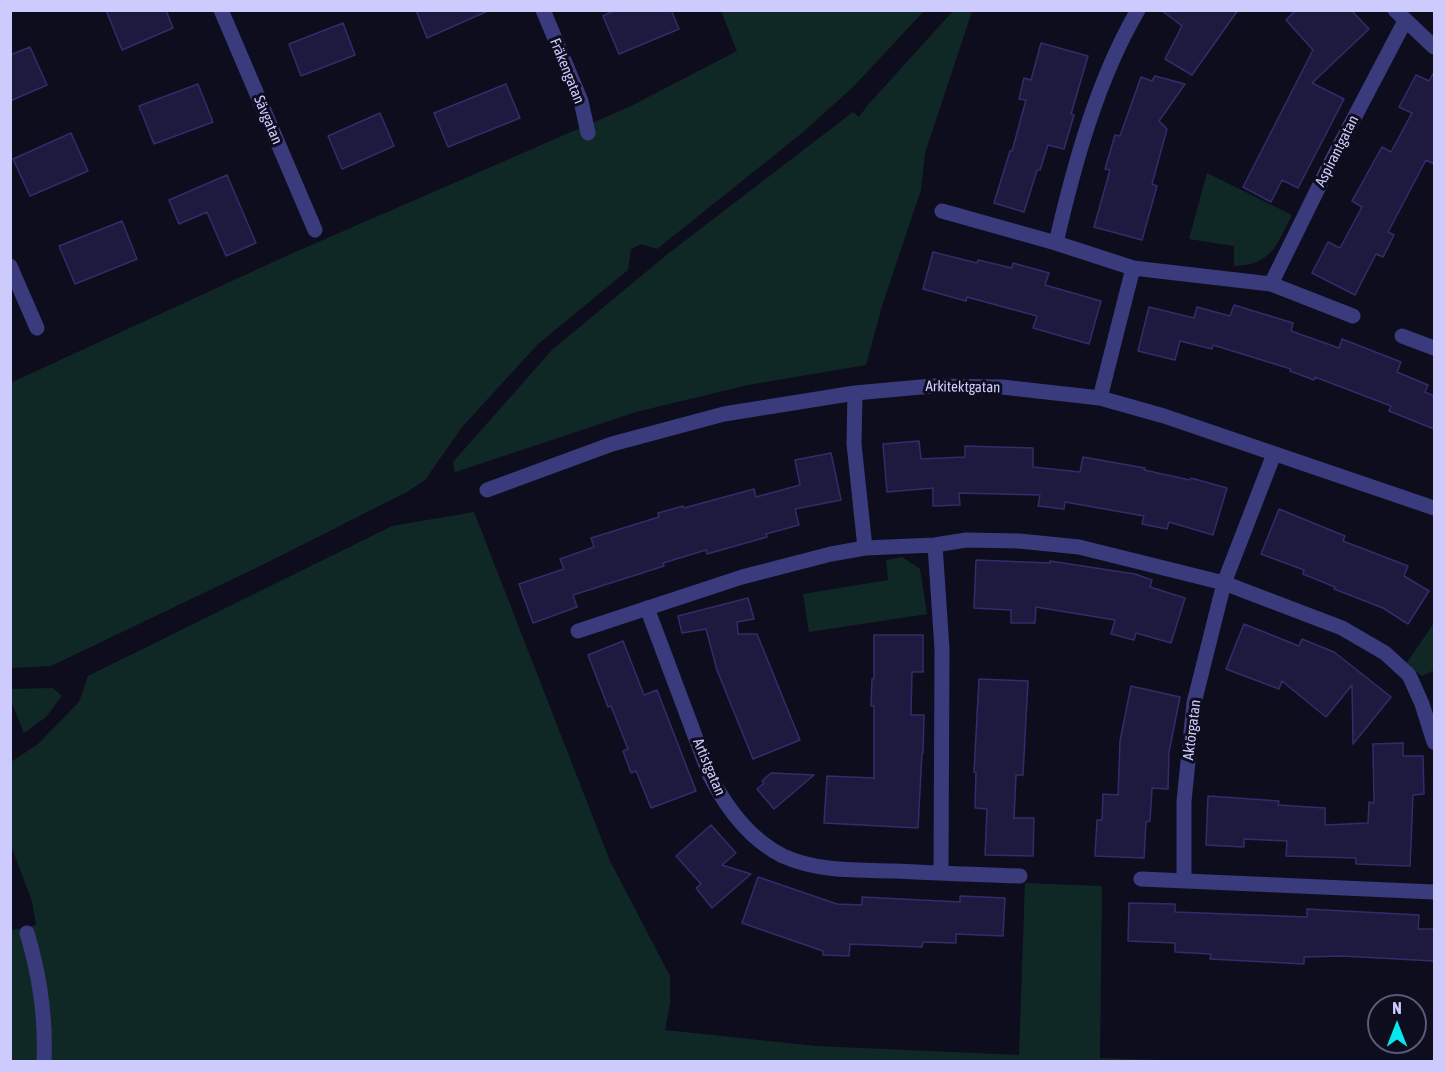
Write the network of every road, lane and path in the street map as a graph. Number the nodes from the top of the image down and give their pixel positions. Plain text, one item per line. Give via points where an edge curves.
1 (221, 10) edge
2 (543, 10) edge
3 (1138, 10) edge
4 (1400, 16) edge
5 (1434, 47) edge
6 (588, 134) dead end
7 (942, 211) dead end
8 (315, 230) dead end
9 (1056, 243) junction
10 (10, 266) edge
11 (1133, 268) junction
12 (1271, 284) junction
13 (1353, 316) dead end
14 (37, 328) dead end
15 (1402, 336) dead end
16 (1434, 348) edge
17 (855, 393) junction
18 (1100, 398) junction
19 (1274, 454) junction
20 (487, 490) dead end
21 (1434, 508) edge
22 (936, 545) junction
23 (865, 548) junction
24 (1224, 583) junction
25 (648, 608) junction
26 (578, 631) dead end
27 (1434, 741) edge
28 (941, 873) junction
29 (1020, 876) dead end
30 (1141, 879) dead end
31 (1184, 880) junction
32 (1434, 892) edge
33 (27, 933) dead end
34 (44, 1062) edge

1 - 8 street, Sävgatan
2 - 6 street, Fräkengatan via 581,100
3 - 9 street via 1103,83 1069,187
4 - 5 street, Aspirantgatan
4 - 12 street, Aspirantgatan
7 - 9 street
9 - 11 street
10 - 14 street
11 - 12 street
11 - 18 street
12 - 13 street
15 - 16 street
17 - 18 street, Arkitektgatan via 932,386 1002,387
17 - 20 street, Arkitektgatan via 724,414 623,441
17 - 23 street via 854,444
18 - 19 street, Arkitektgatan
19 - 21 street, Arkitektgatan
19 - 24 street, Aktörgatan
22 - 23 street
22 - 24 street via 966,540 1079,547
22 - 28 street via 942,649
23 - 25 street via 752,575
24 - 27 street via 1342,628 1385,653 1409,675
24 - 31 street, Aktörgatan via 1194,703 1184,801
25 - 26 street
25 - 28 street, Artistgatan via 710,776 738,821 760,842 813,866
28 - 29 street, Artistgatan
30 - 31 street
31 - 32 street
33 - 34 street via 42,991

